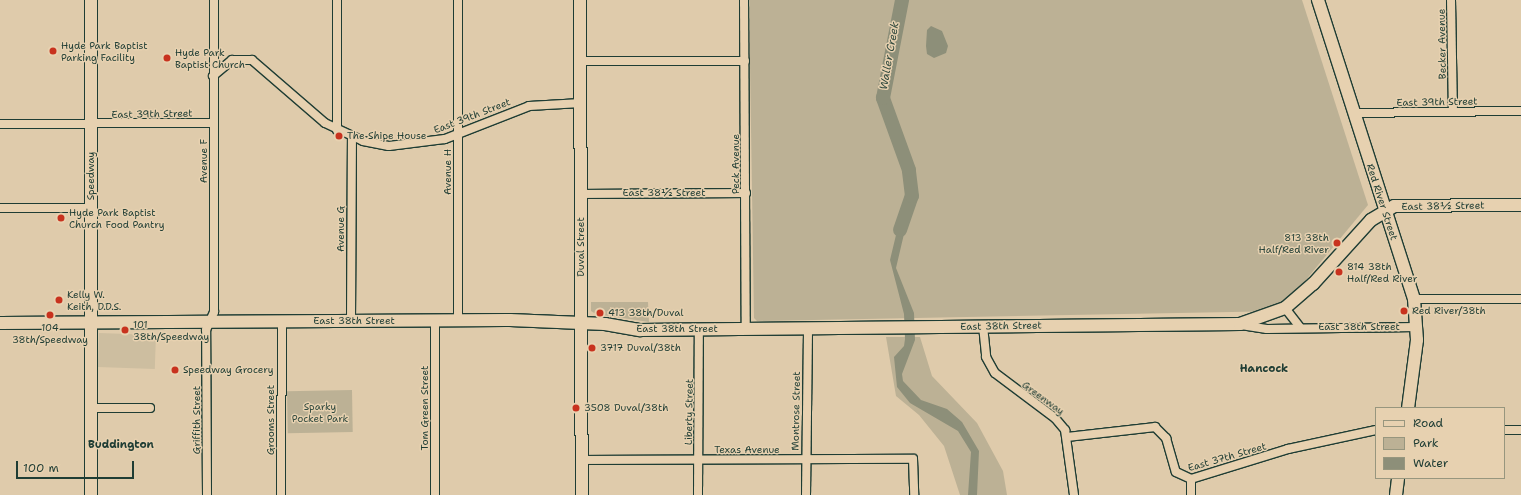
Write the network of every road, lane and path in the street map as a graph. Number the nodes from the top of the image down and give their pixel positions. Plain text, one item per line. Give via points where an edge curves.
1 (91, 0) edge
2 (214, 0) edge
3 (337, 0) edge
4 (458, 0) edge
5 (580, 0) edge
6 (744, 0) edge
7 (1318, 0) edge
8 (1451, 0) edge
9 (745, 61) junction
10 (581, 62) junction
11 (213, 76) junction
12 (581, 104) junction
13 (1454, 111) junction
14 (1521, 111) edge
15 (1353, 113) junction
16 (214, 123) junction
17 (0, 124) edge
18 (91, 125) junction
19 (337, 130) junction
20 (458, 134) junction
21 (352, 137) junction
22 (746, 193) junction
23 (581, 194) junction
24 (1521, 205) edge
25 (0, 208) edge
26 (91, 208) junction
27 (1385, 212) junction
28 (1414, 299) junction
29 (1521, 299) edge
30 (1285, 308) junction
31 (435, 320) junction
32 (458, 320) junction
33 (210, 321) junction
34 (282, 321) junction
35 (350, 321) junction
36 (91, 322) junction
37 (581, 322) junction
38 (0, 323) edge
39 (1240, 324) junction
40 (983, 326) junction
41 (1300, 327) junction
42 (1417, 327) junction
43 (746, 328) junction
44 (808, 328) junction
45 (699, 329) junction
46 (1408, 407) edge
47 (91, 408) junction
48 (150, 408) dead end
49 (1375, 430) edge
50 (1505, 430) edge
51 (1521, 430) edge
52 (1067, 437) junction
53 (698, 459) junction
54 (582, 460) junction
55 (805, 460) junction
56 (1191, 479) junction
57 (1398, 479) edge
58 (91, 495) edge
59 (207, 495) edge
60 (281, 495) edge
61 (435, 495) edge
62 (582, 495) edge
63 (698, 495) edge
64 (806, 495) edge
65 (914, 495) edge
66 (1074, 495) edge
67 (1191, 495) edge
68 (1396, 495) edge

1 - 18 street, Speedway
2 - 11 street, Avenue F
3 - 19 street
4 - 20 street, Avenue H
5 - 10 street, Duval Street
6 - 9 street, Peck Avenue
7 - 15 street, Red River Street
8 - 13 street, Becker Avenue
9 - 10 street
9 - 22 street, Peck Avenue
10 - 12 street, Duval Street
11 - 16 street, Avenue F
11 - 19 street, East 39th Street via 232,60 252,60 295,101
12 - 20 street, East 39th Street via 516,109
12 - 23 street, Duval Street
13 - 14 street, East 39th Street
13 - 15 street, East 39th Street
15 - 27 street, Red River Street
16 - 18 street, East 39th Street
16 - 33 street, Avenue F via 214,312
17 - 18 street, East 39th Street
18 - 26 street, Speedway
19 - 21 street, East 39th Street
20 - 21 street, East 39th Street via 404,146 374,144
20 - 32 street, Avenue H
21 - 35 street, Avenue G
22 - 23 street, East 38½ Street
22 - 43 street, Peck Avenue
23 - 37 street, Duval Street
24 - 27 street, East 38½ Street via 1394,206
25 - 26 street
26 - 36 street, Speedway
27 - 28 street, Red River Street
27 - 30 street, East 38½ Street via 1371,220 1313,284
28 - 29 street
28 - 42 street, Red River Street
30 - 39 street, East 38th Street
30 - 41 street
31 - 32 street, East 38th Street
31 - 35 street, East 38th Street
31 - 61 street, Tom Green Street
32 - 37 street, East 38th Street
33 - 34 street, East 38th Street
33 - 36 street, East 38th Street
33 - 59 street, Griffith Street via 206,330
34 - 35 street, East 38th Street
34 - 60 street, Grooms Street
36 - 38 street, East 38th Street
36 - 47 street, Speedway
37 - 45 street, East 38th Street via 640,330
37 - 54 street, Duval Street
39 - 40 street, East 38th Street
39 - 41 street, East 38th Street via 1267,329
40 - 44 street, East 38th Street
40 - 52 street, Greenway via 986,357 995,373 1055,418
41 - 42 street, East 38th Street
42 - 46 street, Red River Street
43 - 44 street, East 38th Street
43 - 45 street, East 38th Street
44 - 55 street, Montrose Street
45 - 53 street, Liberty Street
47 - 48 street
47 - 58 street, Speedway
49 - 56 street, East 37th Street via 1288,449
50 - 51 street
52 - 56 street, East 37th Street via 1155,427 1166,438 1176,472
52 - 66 street, Greenway
53 - 54 street, Texas Avenue
53 - 55 street, Texas Avenue
53 - 63 street, Liberty Street
54 - 62 street, Duval Street
55 - 64 street, Montrose Street
55 - 65 street, Texas Avenue via 913,459
56 - 67 street
57 - 68 street

